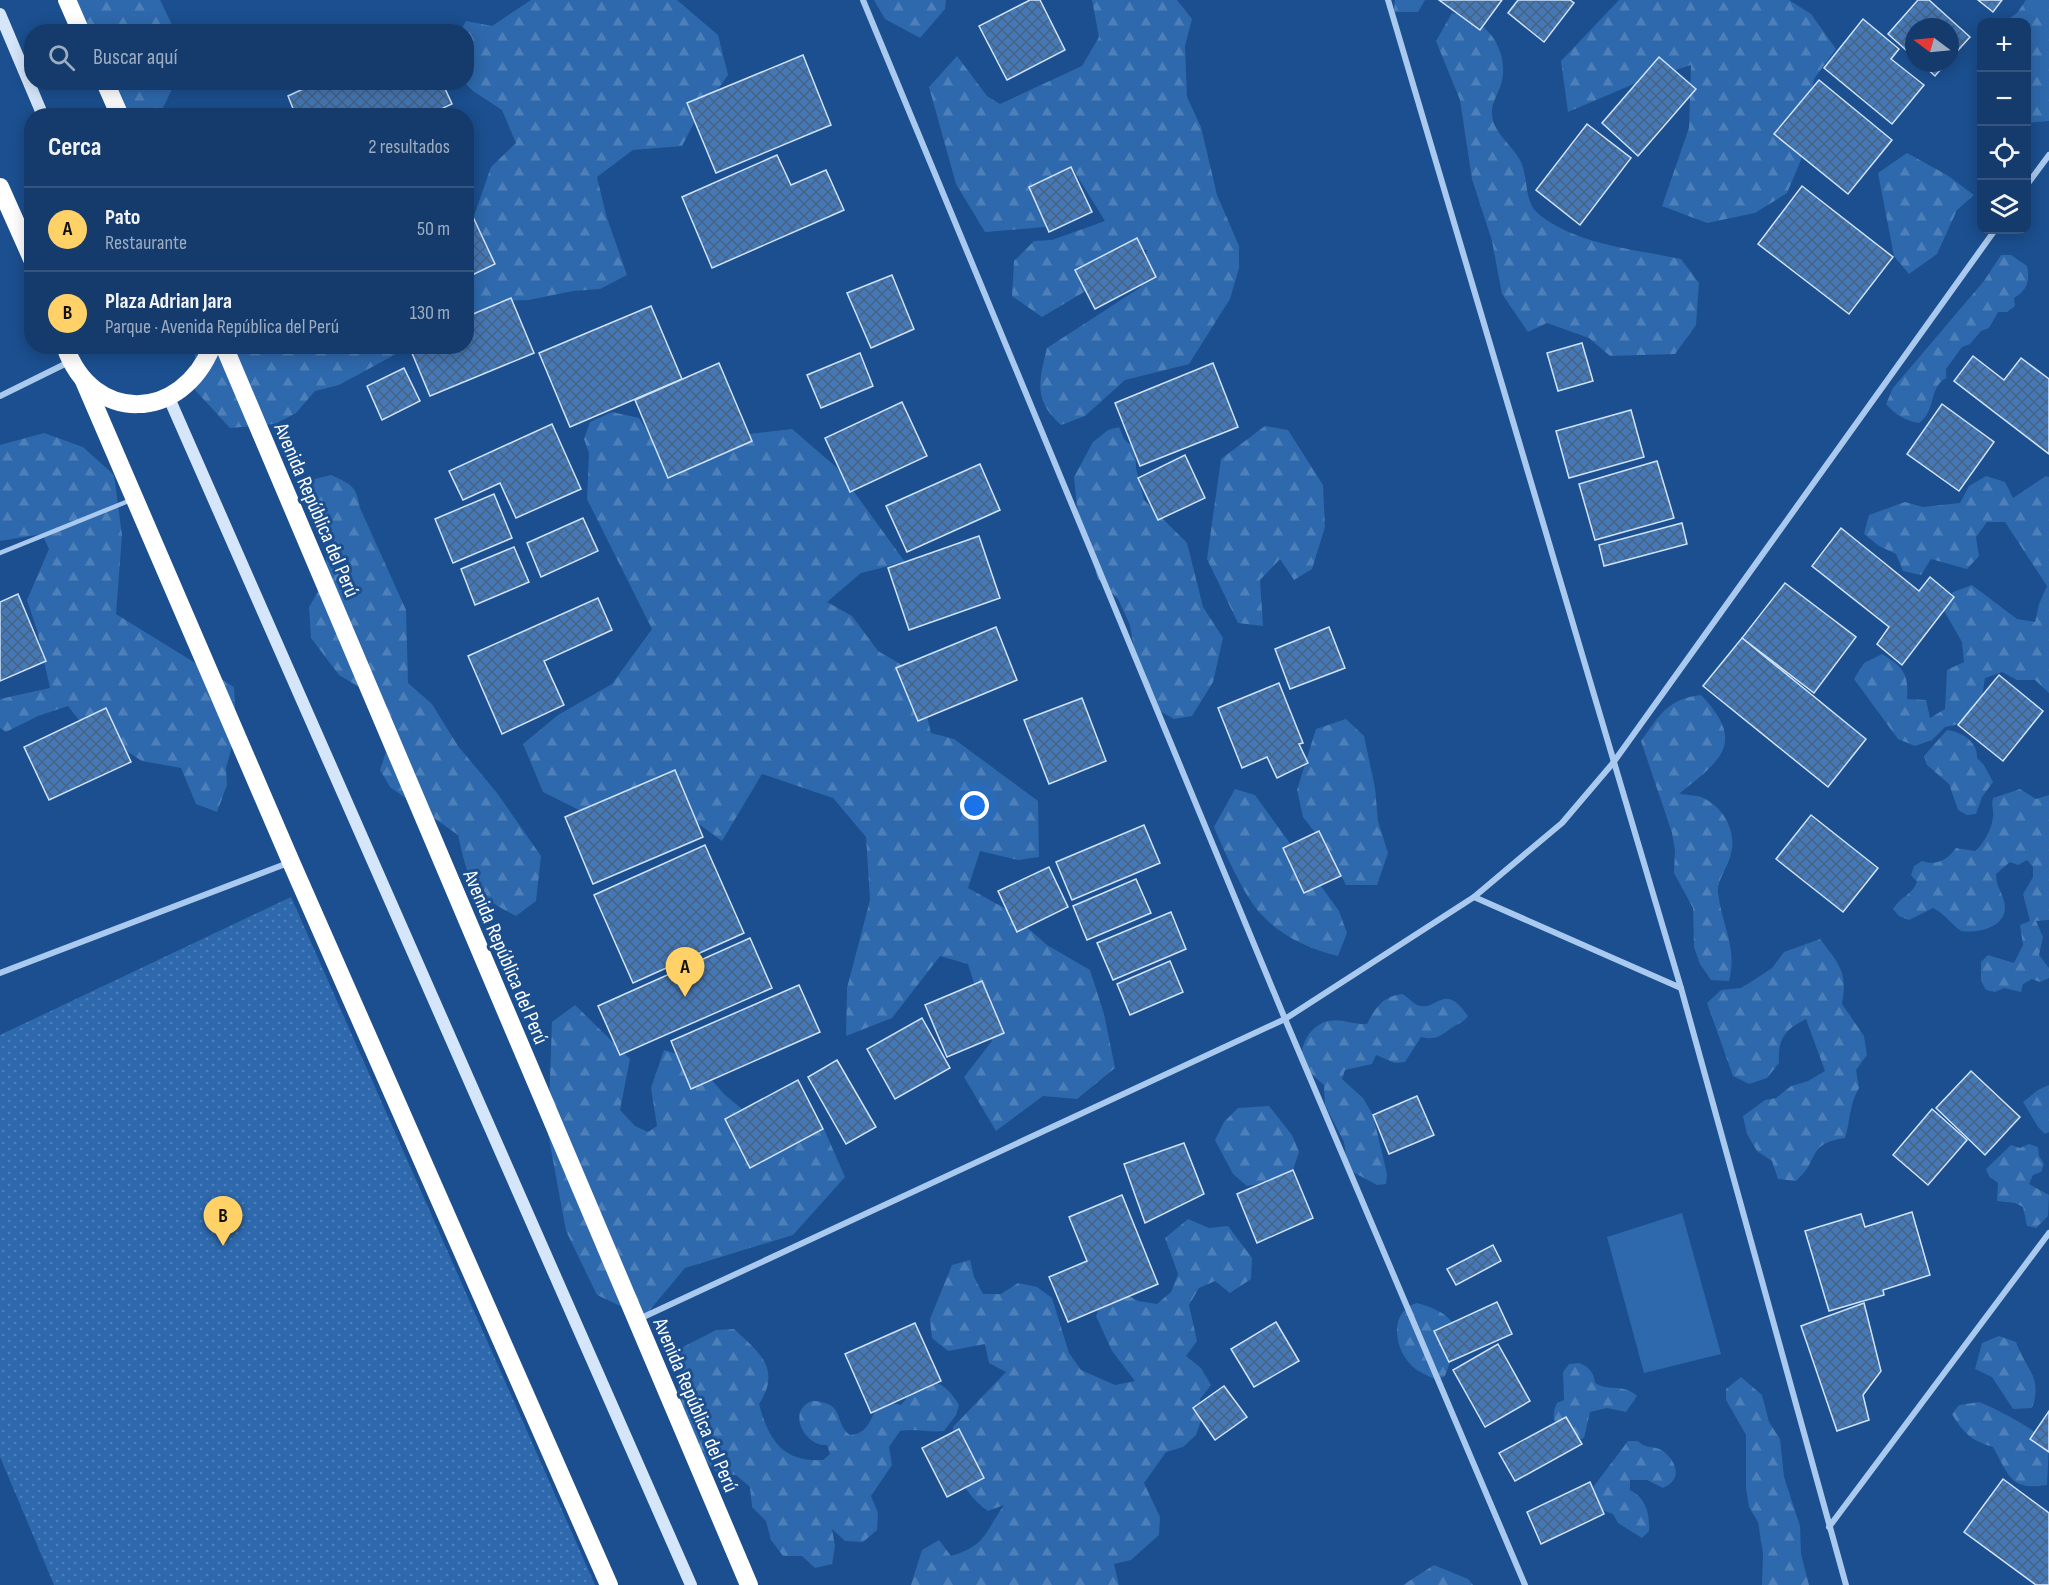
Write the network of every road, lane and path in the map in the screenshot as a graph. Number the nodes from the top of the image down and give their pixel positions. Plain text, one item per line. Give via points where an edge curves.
1 (67, 0) edge
2 (863, 0) edge
3 (1388, 0) edge
4 (0, 14) edge
5 (78, 24) edge
6 (24, 70) edge
7 (33, 90) edge
8 (109, 90) edge
9 (41, 108) edge
10 (116, 108) edge
11 (2049, 154) edge
12 (2030, 180) edge
13 (0, 187) edge
14 (1992, 234) edge
15 (24, 241) edge
16 (67, 354) edge
17 (209, 354) edge
18 (227, 354) edge
19 (84, 381) junction
20 (0, 396) edge
21 (169, 398) junction
22 (134, 498) junction
23 (0, 553) edge
24 (1613, 763) junction
25 (291, 862) junction
26 (1474, 897) junction
27 (0, 973) edge
28 (1681, 988) junction
29 (1285, 1019) junction
30 (2049, 1233) edge
31 (635, 1321) junction
32 (1829, 1527) junction
33 (609, 1585) edge
34 (691, 1585) edge
35 (749, 1585) edge
36 (1525, 1585) edge
37 (1846, 1585) edge

1 - 5 highway
2 - 29 street
3 - 24 street
4 - 6 street
7 - 9 street
8 - 10 highway
11 - 12 street
13 - 15 highway
14 - 24 street
16 - 19 highway
16 - 20 street
17 - 21 highway via 189,385
18 - 31 highway, Avenida República del Perú
19 - 21 highway via 102,395 124,403 147,404
19 - 22 highway
21 - 34 street
22 - 23 lane
22 - 25 highway
24 - 26 street via 1562,823
24 - 28 street
25 - 27 street
25 - 33 highway
26 - 28 street
26 - 29 street
28 - 32 street
29 - 31 street
29 - 36 street
30 - 32 street
31 - 35 highway, Avenida República del Perú
32 - 37 street

